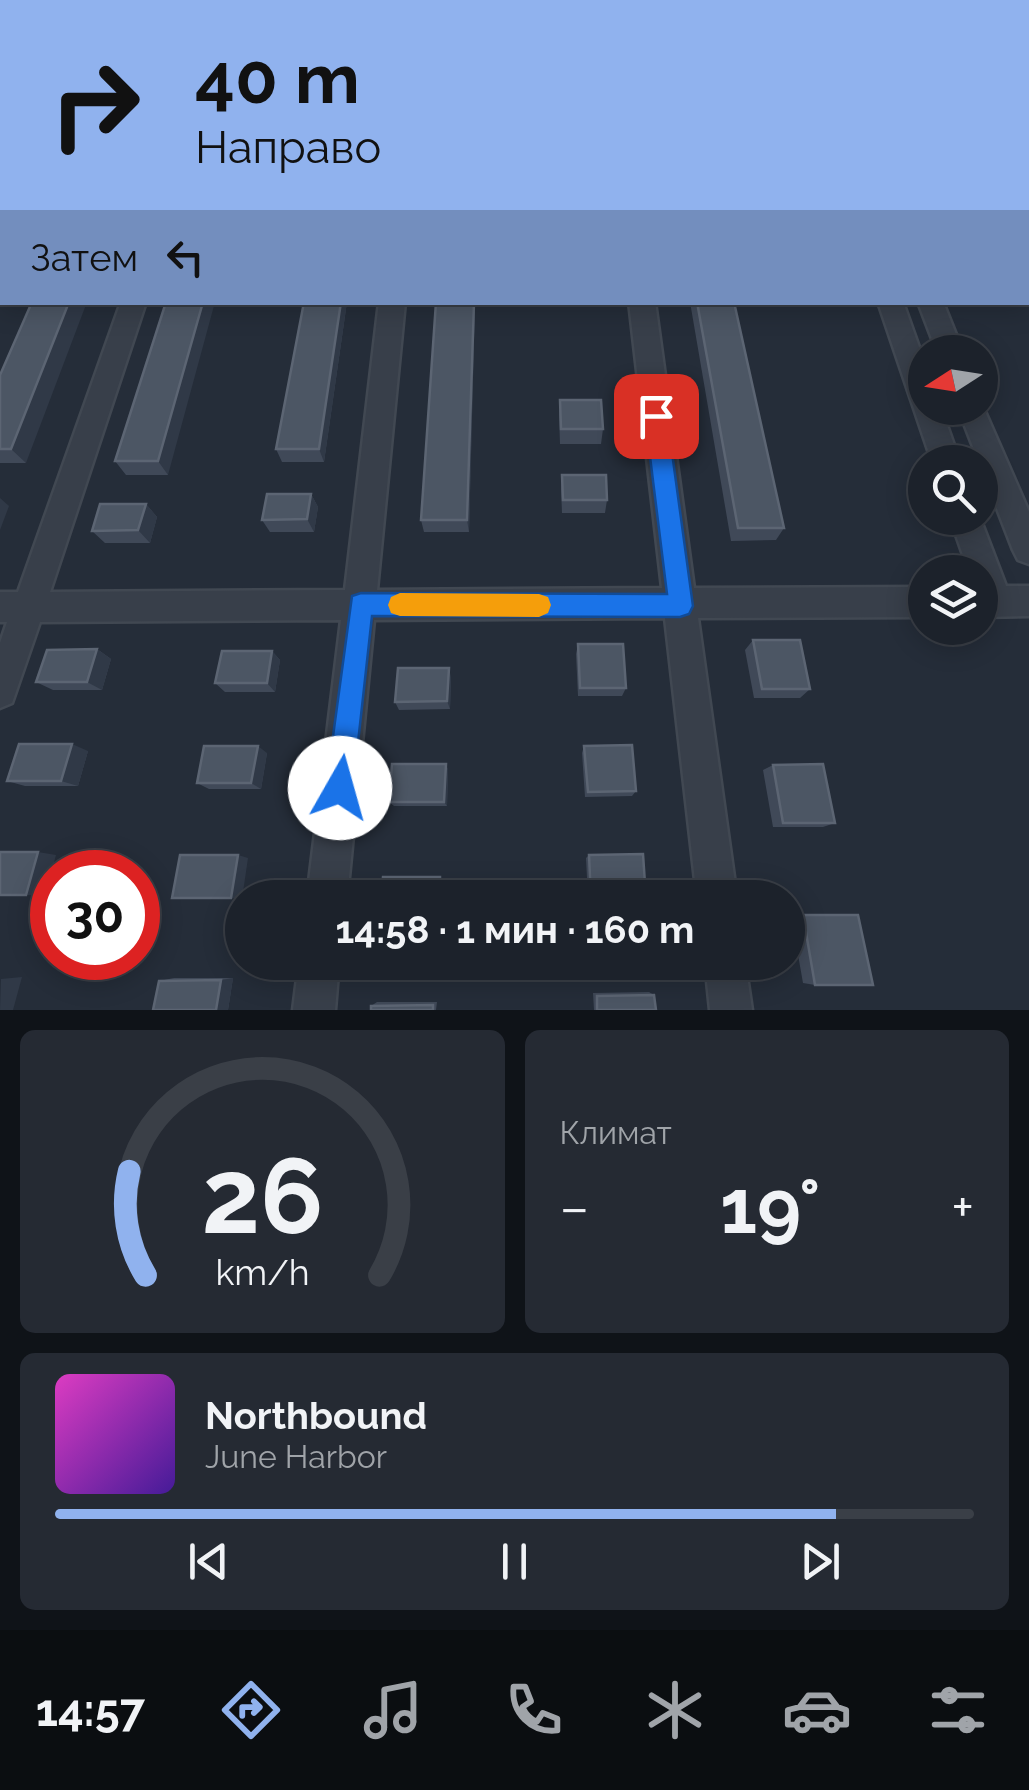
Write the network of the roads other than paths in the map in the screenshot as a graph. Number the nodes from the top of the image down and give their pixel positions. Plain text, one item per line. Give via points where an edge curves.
1 (133, 305) edge
2 (392, 305) edge
3 (642, 305) edge
4 (891, 305) edge
5 (931, 305) edge
6 (943, 335) edge
7 (908, 354) edge
8 (979, 425) edge
9 (1029, 550) edge
10 (1029, 601) edge
11 (908, 602) edge
12 (998, 602) edge
13 (361, 604) junction
14 (680, 606) junction
15 (15, 607) edge
16 (0, 690) edge
17 (329, 880) edge
18 (715, 880) edge
19 (317, 980) edge
20 (727, 980) edge
21 (314, 1010) edge
22 (731, 1010) edge

1 - 15 street
2 - 13 street
3 - 14 street
4 - 7 street
5 - 6 street
8 - 9 street
10 - 12 street
11 - 14 street
13 - 14 street
13 - 15 street
13 - 17 street
14 - 18 street
15 - 16 street
19 - 21 street
20 - 22 street

